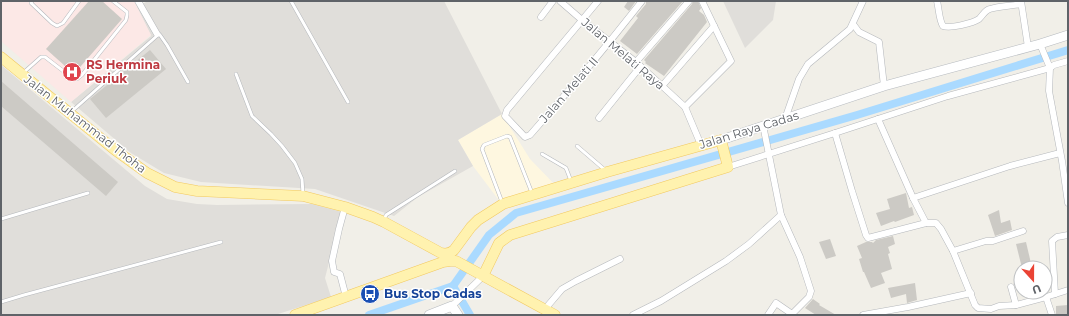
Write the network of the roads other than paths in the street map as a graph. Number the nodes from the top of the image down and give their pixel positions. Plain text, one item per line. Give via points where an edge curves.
1 (79, 1) edge
2 (113, 1) edge
3 (138, 1) edge
4 (291, 1) edge
5 (553, 1) edge
6 (560, 1) edge
7 (598, 1) edge
8 (642, 1) edge
9 (689, 1) edge
10 (702, 1) edge
11 (863, 1) edge
12 (937, 1) edge
13 (31, 2) edge
14 (1021, 3) edge
15 (541, 17) dead end
16 (582, 20) junction
17 (853, 24) junction
18 (714, 26) junction
19 (157, 34) junction
20 (1068, 35) edge
21 (610, 42) junction
22 (1041, 45) junction
23 (1028, 47) junction
24 (1, 57) edge
25 (1068, 61) edge
26 (638, 64) junction
27 (1050, 66) junction
28 (22, 74) junction
29 (236, 74) dead end
30 (188, 82) dead end
31 (662, 86) junction
32 (884, 86) junction
33 (348, 102) dead end
34 (684, 107) junction
35 (70, 114) junction
36 (599, 118) dead end
37 (785, 119) junction
38 (878, 119) junction
39 (764, 130) junction
40 (835, 133) junction
41 (722, 143) junction
42 (701, 145) junction
43 (577, 146) dead end
44 (768, 152) junction
45 (1060, 153) junction
46 (542, 154) dead end
47 (1065, 161) edge
48 (727, 164) junction
49 (455, 172) dead end
50 (607, 172) junction
51 (571, 183) junction
52 (88, 193) dead end
53 (533, 195) junction
54 (303, 196) junction
55 (913, 198) junction
56 (1068, 203) edge
57 (502, 204) junction
58 (345, 207) junction
59 (781, 215) junction
60 (1, 219) edge
61 (384, 222) junction
62 (926, 223) junction
63 (1023, 232) dead end
64 (1068, 235) edge
65 (221, 242) dead end
66 (953, 251) junction
67 (447, 254) joint
68 (620, 259) dead end
69 (479, 277) junction
70 (1011, 287) dead end
71 (1068, 290) edge
72 (971, 293) junction
73 (1055, 294) joint
74 (346, 297) junction
75 (1035, 300) edge
76 (1047, 300) edge
77 (1, 302) edge
78 (454, 303) junction
79 (1016, 305) junction
80 (545, 309) junction
81 (991, 312) edge
82 (295, 315) edge
83 (429, 315) edge
84 (458, 315) edge
85 (555, 315) edge
86 (633, 315) edge
87 (768, 315) edge
88 (792, 315) edge
89 (863, 315) edge
90 (1052, 315) edge

1 - 13 lane via 63,23 57,26
2 - 28 lane via 126,12 126,20 82,75 76,79 71,77 45,57 41,57
3 - 19 street
4 - 33 lane
5 - 15 street
6 - 16 street, Jalan Melati Raya
7 - 16 street
8 - 21 street, Jalan Melati II
9 - 26 street
10 - 18 street
11 - 17 street
12 - 14 street via 941,23 948,28 974,22 988,9
14 - 23 street
16 - 21 street, Jalan Melati Raya
16 - 21 street, Jalan Melati II via 507,110 505,116 525,137 555,107
17 - 32 street via 859,32 879,42
17 - 37 street via 808,64 799,79
18 - 31 street
18 - 34 street via 731,61
19 - 30 lane
19 - 35 lane
20 - 22 street, Jalan Raya Cadas
21 - 26 street, Jalan Melati Raya
22 - 23 street, Jalan Raya Cadas
22 - 27 street
23 - 32 street, Jalan Raya Cadas
24 - 28 main road, Jalan Muhammad Thoha
25 - 27 street
26 - 31 street, Jalan Melati Raya
26 - 36 street
27 - 38 street
27 - 45 street via 1049,92
28 - 35 main road, Jalan Muhammad Thoha
29 - 54 lane via 252,116 295,163 302,179
31 - 34 street, Jalan Melati Raya
32 - 37 street, Jalan Raya Cadas
34 - 42 street
35 - 54 main road, Jalan Muhammad Thoha via 147,173 175,187 197,191
37 - 39 street, Jalan Raya Cadas
38 - 40 street
38 - 55 street
39 - 41 street, Jalan Raya Cadas
39 - 44 street
40 - 44 street
40 - 62 street via 867,237
41 - 42 main road, Jalan Raya Cadas
41 - 48 main road
42 - 50 main road, Jalan Raya Cadas
43 - 50 lane
44 - 48 street
44 - 59 street
45 - 47 street
45 - 55 street via 1010,166
46 - 51 lane via 566,168
47 - 56 street
48 - 69 main road via 510,235 499,243
49 - 61 lane via 386,215
50 - 51 main road, Jalan Raya Cadas
51 - 53 main road, Jalan Raya Cadas
52 - 60 lane
53 - 57 main road, Jalan Raya Cadas
53 - 57 lane via 510,137 507,136 484,145 482,149
54 - 58 main road, Jalan Muhammad Thoha
55 - 62 street
57 - 67 main road, Jalan Raya Cadas via 478,220 454,250
58 - 61 main road, Jalan Muhammad Thoha
58 - 74 street via 332,261 334,272 340,274
59 - 86 street via 726,261
59 - 88 street via 800,256 811,291 809,297
61 - 67 main road, Jalan Muhammad Thoha
62 - 66 street via 937,224
63 - 66 street
64 - 73 street via 1052,240
65 - 77 lane
66 - 72 street
68 - 80 street via 562,289
69 - 74 main road via 456,261 450,260
69 - 78 street
69 - 80 main road
70 - 79 street
71 - 73 street
72 - 81 street via 978,308
72 - 89 street
74 - 82 main road
75 - 79 street
76 - 90 street
78 - 83 street
78 - 84 street
79 - 81 street via 999,306
80 - 85 main road
87 - 88 street via 776,303

